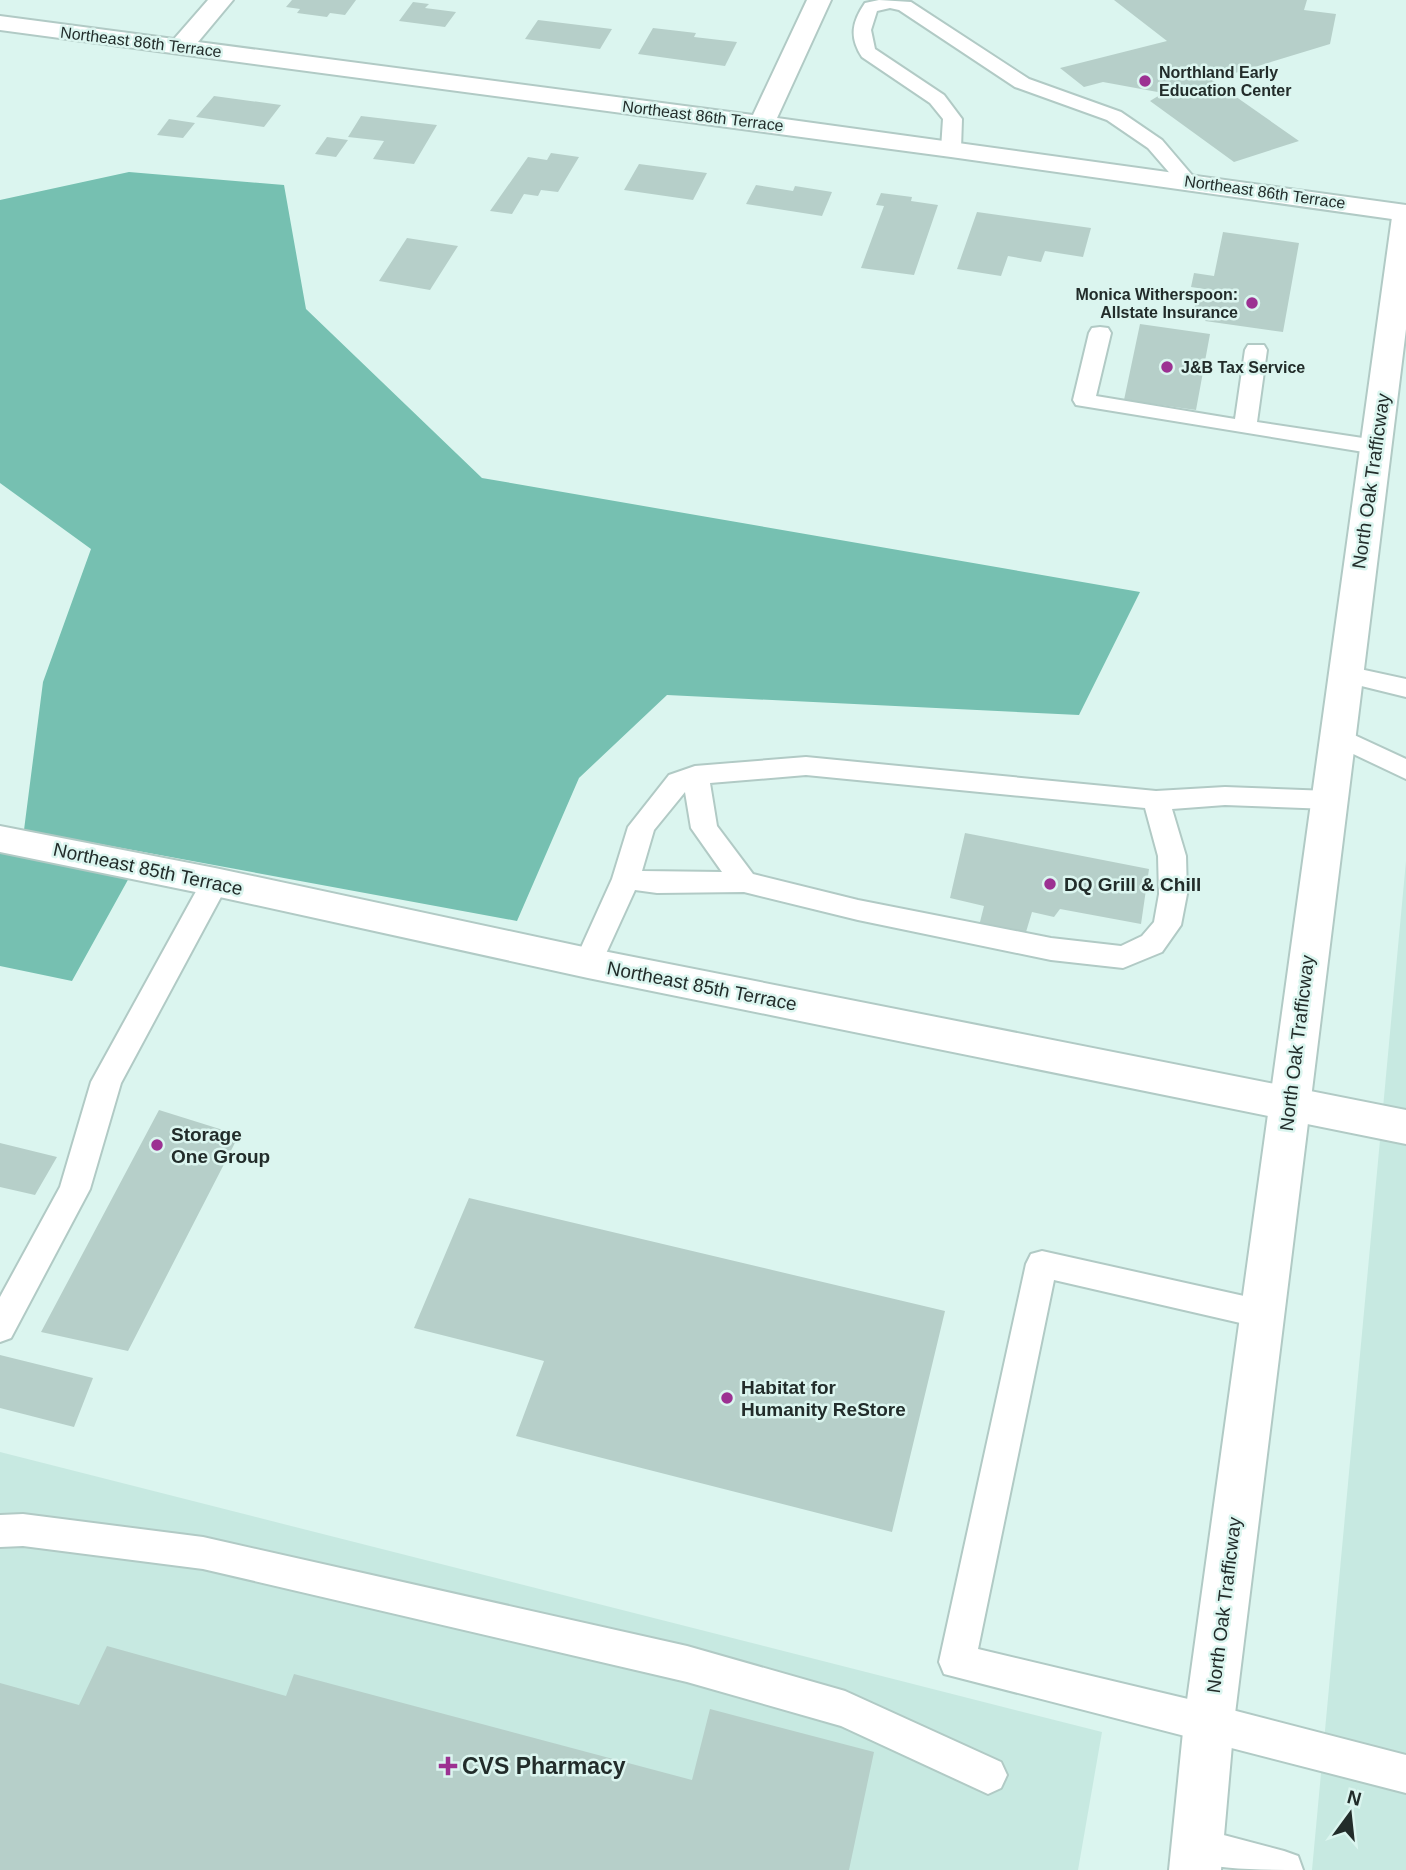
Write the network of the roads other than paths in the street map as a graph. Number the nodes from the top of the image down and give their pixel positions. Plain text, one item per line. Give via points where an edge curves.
1 (221, 0) edge
2 (819, 0) edge
3 (0, 23) edge
4 (180, 47) junction
5 (762, 123) junction
6 (951, 149) junction
7 (1187, 181) junction
8 (1406, 215) edge
9 (1100, 333) dead end
10 (1256, 350) dead end
11 (1245, 425) junction
12 (1376, 447) junction
13 (1346, 674) junction
14 (1406, 688) edge
15 (1338, 736) junction
16 (1406, 770) edge
17 (695, 775) junction
18 (1156, 800) junction
19 (1329, 800) junction
20 (0, 839) edge
21 (626, 879) junction
22 (215, 882) junction
23 (744, 882) junction
24 (588, 964) junction
25 (1289, 1103) junction
26 (1406, 1127) edge
27 (1262, 1314) junction
28 (0, 1328) edge
29 (0, 1531) edge
30 (1209, 1722) junction
31 (1406, 1774) edge
32 (988, 1775) dead end
33 (1196, 1859) edge
34 (1284, 1870) edge

1 - 4 street
2 - 5 street
3 - 4 street, Northeast 86th Terrace
4 - 5 street, Northeast 86th Terrace
5 - 6 street, Northeast 86th Terrace
6 - 7 street, Northeast 86th Terrace
6 - 7 lane via 953,119 937,99 868,53 862,44 862,20 871,7 905,6 1022,83 1114,116 1155,144
7 - 8 street, Northeast 86th Terrace
8 - 12 street, North Oak Trafficway
9 - 11 lane via 1084,400
10 - 11 lane
11 - 12 lane
12 - 13 street, North Oak Trafficway
13 - 14 lane
13 - 15 street, North Oak Trafficway
15 - 16 lane
15 - 19 street, North Oak Trafficway
17 - 18 lane via 806,766
17 - 21 lane via 678,782 640,827
17 - 23 lane via 704,828
18 - 19 lane via 1225,796
18 - 23 lane via 1172,856 1173,894 1167,925 1152,944 1123,957 1051,949
19 - 25 street, North Oak Trafficway
20 - 22 street, Northeast 85th Terrace
21 - 23 lane
21 - 24 lane
22 - 24 street, Northeast 85th Terrace
22 - 28 lane via 106,1082 75,1189
24 - 25 street, Northeast 85th Terrace
25 - 26 street, Northeast 85th Terrace
25 - 27 street, North Oak Trafficway
27 - 30 street, North Oak Trafficway
27 - 30 lane via 1042,1264 957,1662
29 - 32 lane via 203,1553 687,1664 845,1709
30 - 31 lane
30 - 33 street, North Oak Trafficway
33 - 34 lane

